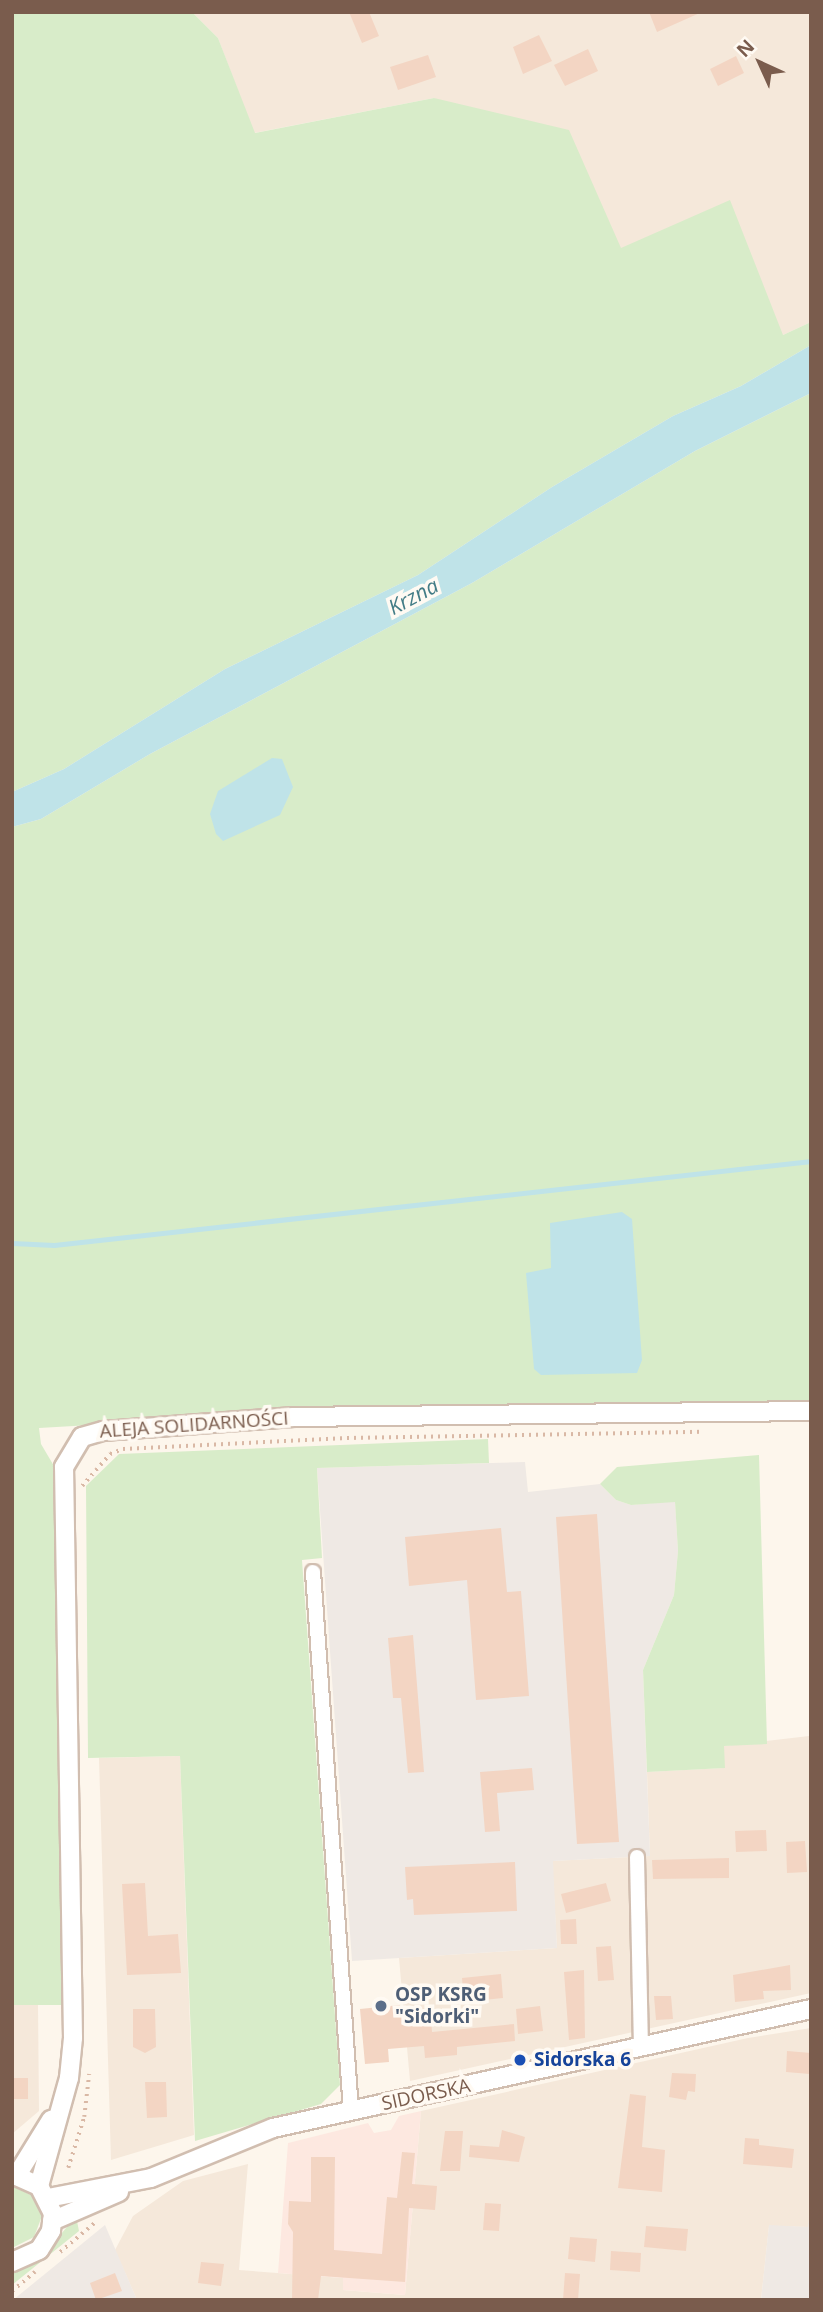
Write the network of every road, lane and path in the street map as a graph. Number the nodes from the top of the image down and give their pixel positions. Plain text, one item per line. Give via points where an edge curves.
1 (811, 1411) edge
2 (717, 1431) dead end
3 (80, 1494) dead end
4 (313, 1572) dead end
5 (637, 1857) dead end
6 (811, 2009) edge
7 (641, 2048) junction
8 (89, 2068) dead end
9 (62, 2102) junction
10 (351, 2111) junction
11 (61, 2164) dead end
12 (68, 2168) junction
13 (74, 2171) dead end
14 (15, 2175) edge
15 (151, 2178) junction
16 (44, 2192) junction
17 (52, 2221) junction
18 (12, 2262) edge

1 - 9 street, ALEJA SOLIDARNOŚCI via 293,1417 103,1431 82,1437 64,1467 73,2038
2 - 3 path via 347,1438 123,1450 110,1454 86,1478
4 - 10 street
5 - 7 street
6 - 7 street, SIDORSKA
7 - 10 street, SIDORSKA
8 - 12 path via 84,2117
9 - 14 street
9 - 16 street
10 - 15 street, SIDORSKA via 274,2128
11 - 12 path
12 - 13 path
14 - 16 street
15 - 16 street, SIDORSKA
15 - 17 street
16 - 17 street
17 - 18 street via 39,2250

